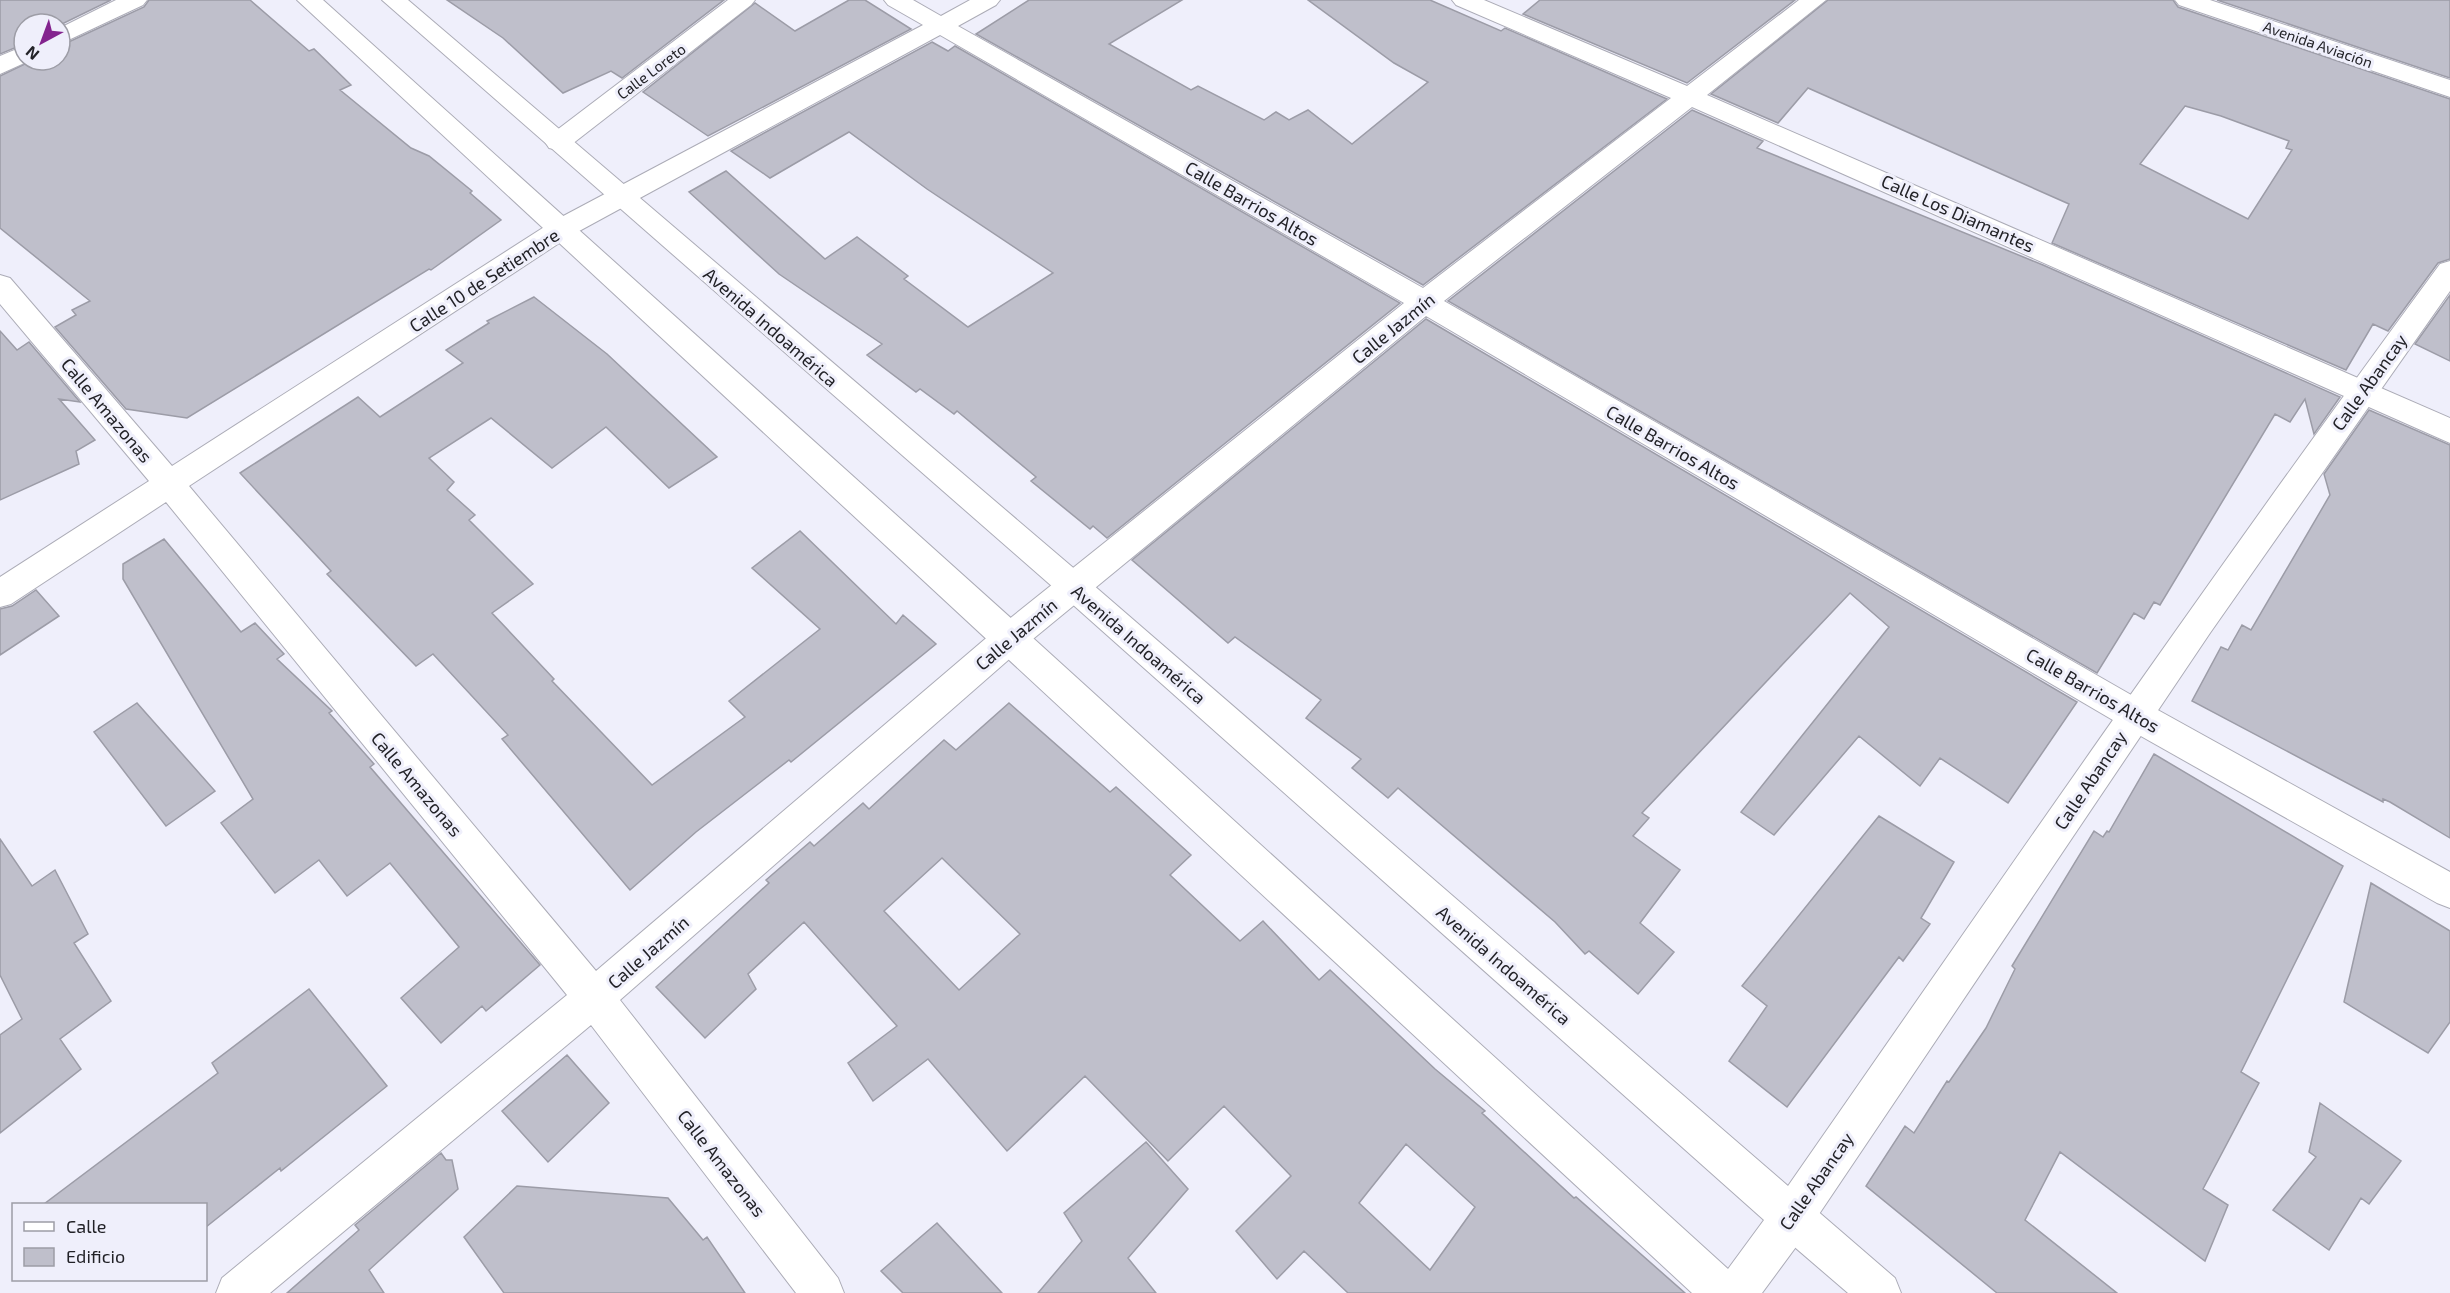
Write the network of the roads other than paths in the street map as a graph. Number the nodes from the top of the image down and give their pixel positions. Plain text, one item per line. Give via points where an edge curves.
1 (135, 0) edge
2 (309, 0) edge
3 (394, 0) edge
4 (743, 0) edge
5 (896, 0) edge
6 (988, 0) edge
7 (1464, 0) edge
8 (1814, 0) edge
9 (2187, 0) edge
10 (942, 26) junction
11 (72, 31) edge
12 (2450, 89) edge
13 (1689, 99) junction
14 (558, 142) junction
15 (622, 198) junction
16 (561, 229) junction
17 (2450, 271) edge
18 (1424, 302) junction
19 (7, 304) edge
20 (2361, 392) junction
21 (2450, 431) edge
22 (170, 485) junction
23 (1073, 586) junction
24 (0, 594) edge
25 (1010, 638) junction
26 (2135, 715) junction
27 (2450, 891) edge
28 (594, 998) junction
29 (1792, 1217) junction
30 (237, 1293) edge
31 (823, 1293) edge
32 (1723, 1293) edge
33 (1736, 1293) edge
34 (1880, 1293) edge

1 - 11 street
2 - 16 street
3 - 14 street, Avenida Indoamérica
4 - 14 street, Calle Loreto
5 - 10 street, Calle Barrios Altos
6 - 10 street, Calle 10 de Setiembre
7 - 13 street, Calle Los Diamantes
8 - 13 street, Calle Jazmín
9 - 12 street, Avenida Aviación
10 - 15 street, Calle 10 de Setiembre
10 - 18 street, Calle Barrios Altos
13 - 18 street, Calle Jazmín
13 - 20 street, Calle Los Diamantes
14 - 15 street, Avenida Indoamérica
15 - 16 street, Calle 10 de Setiembre
15 - 23 street, Avenida Indoamérica
16 - 22 street, Calle 10 de Setiembre
16 - 25 street
17 - 20 street, Calle Abancay
18 - 23 street, Calle Jazmín
18 - 26 street, Calle Barrios Altos
19 - 22 street, Calle Amazonas
20 - 21 street, Calle Los Diamantes
20 - 26 street, Calle Abancay
22 - 24 street, Calle 10 de Setiembre
22 - 28 street, Calle Amazonas
23 - 25 street, Calle Jazmín
23 - 29 street, Avenida Indoamérica
25 - 28 street, Calle Jazmín
25 - 32 street
26 - 27 street, Calle Barrios Altos
26 - 29 street, Calle Abancay
28 - 30 street, Calle Jazmín
28 - 31 street, Calle Amazonas
29 - 33 street, Calle Abancay
29 - 34 street, Avenida Indoamérica

